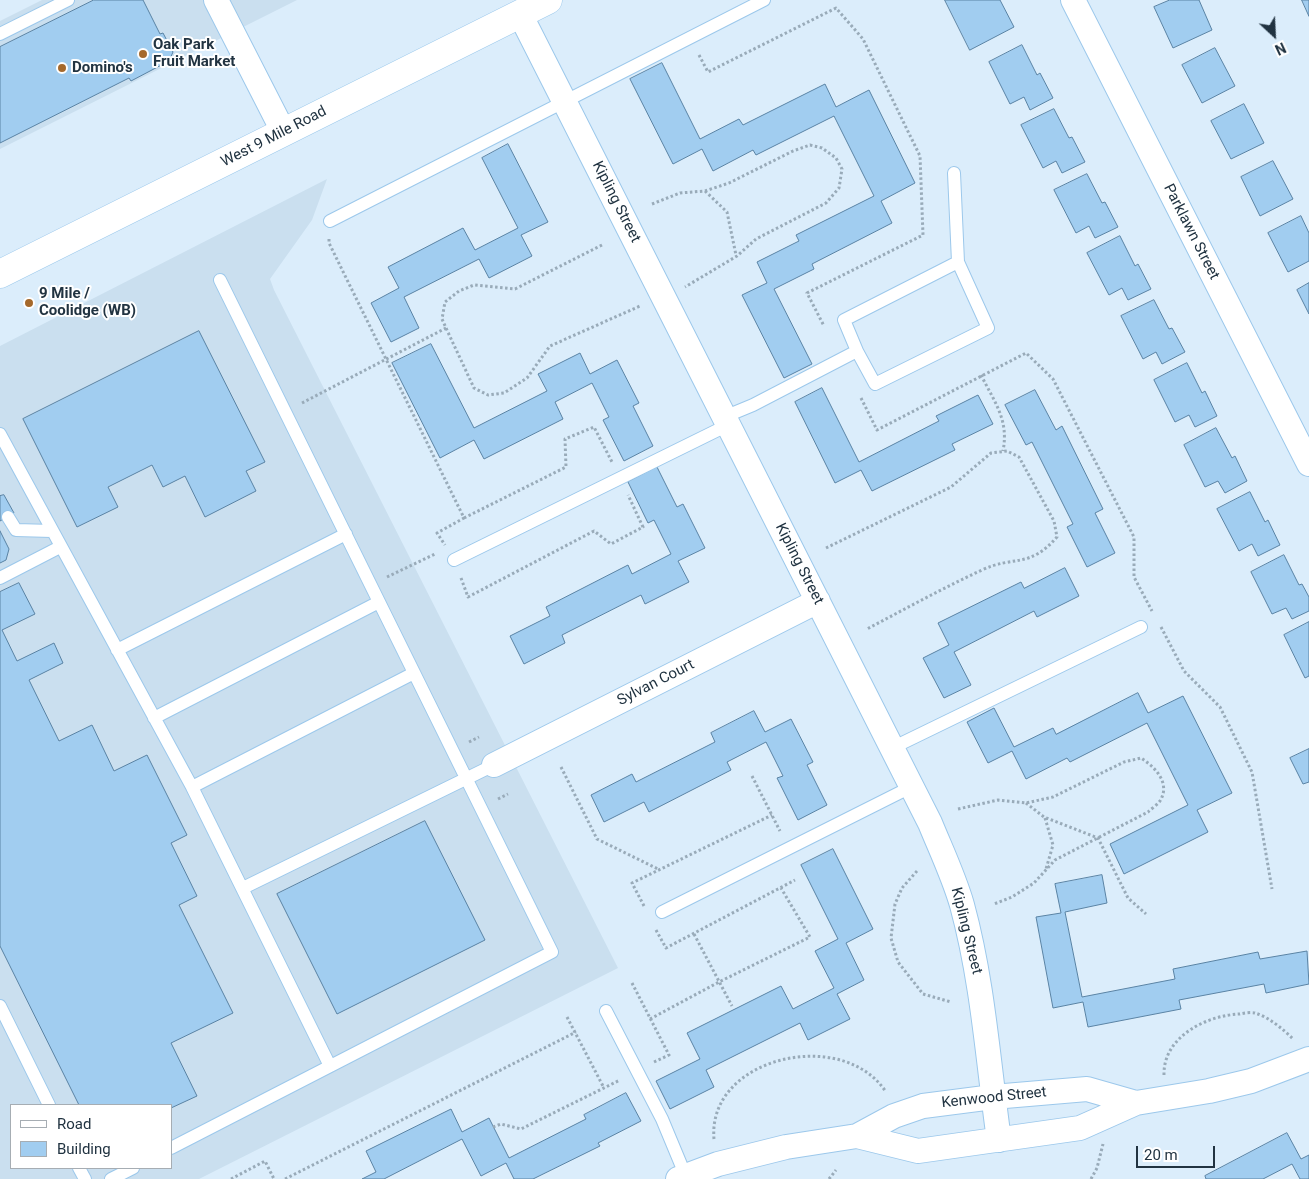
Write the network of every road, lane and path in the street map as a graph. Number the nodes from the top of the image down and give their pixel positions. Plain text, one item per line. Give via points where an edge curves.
1 (68, 0) edge
2 (216, 0) edge
3 (548, 0) edge
4 (764, 0) edge
5 (1073, 0) edge
6 (520, 14) junction
7 (0, 34) edge
8 (690, 37) junction
9 (565, 102) junction
10 (284, 133) junction
11 (954, 173) dead end
12 (705, 191) junction
13 (652, 204) dead end
14 (330, 221) joint
15 (602, 245) dead end
16 (736, 256) junction
17 (958, 262) junction
18 (0, 274) edge
19 (220, 280) dead end
20 (663, 296) junction
21 (446, 328) junction
22 (857, 351) junction
23 (841, 360) junction
24 (386, 361) junction
25 (981, 375) junction
26 (859, 395) dead end
27 (285, 412) junction
28 (726, 421) junction
29 (0, 435) edge
30 (1002, 452) junction
31 (1309, 464) edge
32 (8, 516) dead end
33 (52, 530) junction
34 (346, 534) junction
35 (60, 547) junction
36 (447, 548) dead end
37 (826, 548) dead end
38 (438, 552) dead end
39 (454, 560) dead end
40 (0, 578) edge
41 (371, 585) junction
42 (818, 601) junction
43 (379, 602) junction
44 (1141, 627) dead end
45 (867, 629) dead end
46 (117, 650) junction
47 (414, 673) junction
48 (154, 718) junction
49 (892, 748) junction
50 (494, 765) joint
51 (561, 767) dead end
52 (752, 776) dead end
53 (466, 777) junction
54 (192, 787) junction
55 (911, 787) junction
56 (1026, 803) junction
57 (958, 810) dead end
58 (1044, 817) junction
59 (784, 838) dead end
60 (1098, 838) junction
61 (659, 870) dead end
62 (1046, 870) junction
63 (917, 871) dead end
64 (244, 888) junction
65 (780, 888) dead end
66 (1272, 889) dead end
67 (994, 904) dead end
68 (662, 912) dead end
69 (1146, 914) dead end
70 (694, 934) dead end
71 (719, 982) junction
72 (632, 983) dead end
73 (951, 1002) dead end
74 (0, 1006) edge
75 (732, 1006) dead end
76 (606, 1011) dead end
77 (567, 1017) dead end
78 (650, 1019) junction
79 (576, 1032) junction
80 (1302, 1050) edge
81 (653, 1063) dead end
82 (330, 1066) junction
83 (626, 1077) dead end
84 (604, 1088) junction
85 (993, 1097) junction
86 (888, 1098) dead end
87 (1165, 1098) junction
88 (1136, 1103) junction
89 (49, 1104) edge
90 (493, 1127) dead end
91 (857, 1136) junction
92 (999, 1140) junction
93 (1103, 1141) dead end
94 (172, 1147) edge
95 (715, 1148) dead end
96 (131, 1169) edge
97 (836, 1170) dead end
98 (683, 1178) edge
99 (111, 1179) edge
100 (231, 1179) edge
101 (274, 1179) edge
102 (285, 1179) edge
103 (828, 1179) edge
104 (1091, 1179) edge

1 - 7 lane
2 - 10 street
3 - 6 main road, West 9 Mile Road
4 - 8 lane
5 - 31 street, Parklawn Street
6 - 9 street, Kipling Street
6 - 10 main road, West 9 Mile Road
8 - 9 lane
8 - 23 path via 708,72 836,8 862,39 920,156 923,235 807,293
9 - 14 lane
9 - 20 street, Kipling Street
10 - 18 main road, West 9 Mile Road
11 - 17 lane
12 - 13 path via 680,193
12 - 16 path via 727,212
12 - 16 path via 810,145 822,148 836,158 842,170 838,188 826,203 756,239
14 - 24 path via 329,243
15 - 21 path via 514,289 474,285 459,291 445,302 442,319
16 - 20 path via 692,284
17 - 22 lane via 844,320
17 - 22 lane via 988,328 874,384
19 - 27 lane
20 - 21 path via 550,346 527,378 504,393 488,395 474,388
20 - 28 street, Kipling Street
21 - 24 path
22 - 23 lane
23 - 28 lane
24 - 27 path
24 - 36 path via 464,518 437,532
25 - 26 path via 878,430
25 - 30 path via 1006,433
25 - 66 path via 1026,354 1054,379 1134,537 1134,577 1184,671 1220,707 1252,772
27 - 34 lane
28 - 39 lane
28 - 42 street, Kipling Street
29 - 33 lane
30 - 37 path via 992,453 977,463 951,487
30 - 45 path via 1019,457 1054,521 1056,537 1044,551 1026,560 984,569
32 - 33 lane via 16,530
33 - 35 lane
34 - 41 lane
34 - 46 lane
35 - 40 lane
35 - 46 lane
38 - 41 path
41 - 43 lane
42 - 49 street, Kipling Street
42 - 50 street, Sylvan Court
43 - 47 lane
43 - 48 lane
44 - 49 lane
46 - 48 lane
47 - 53 lane
47 - 54 lane
48 - 54 lane
49 - 55 street, Kipling Street
50 - 53 lane
51 - 61 path via 597,839
52 - 59 path
53 - 64 lane
53 - 82 lane via 552,952
54 - 64 lane
55 - 68 lane
55 - 85 street, Kipling Street via 941,850 961,903 981,994
56 - 57 path via 998,800
56 - 58 path
56 - 60 path via 1053,797 1124,762 1141,758 1156,768 1164,784 1160,801 1148,812
58 - 60 path
58 - 62 path via 1052,845
60 - 62 path via 1055,860
60 - 69 path via 1128,898
62 - 67 path via 1034,883
63 - 73 path via 902,888 895,904 891,938 898,962 923,994
64 - 82 lane
65 - 71 path via 810,937
70 - 71 path
71 - 75 path
71 - 78 path
72 - 78 path
74 - 89 lane
76 - 98 lane via 662,1119
77 - 79 path
78 - 81 path via 669,1055
79 - 84 path
79 - 102 path
80 - 87 street, Kenwood Street via 1251,1081
80 - 87 path via 1272,1022 1255,1013 1229,1014 1207,1020 1190,1030 1173,1048 1164,1068
82 - 94 lane
83 - 84 path
84 - 90 path via 521,1129 501,1124
85 - 88 street, Kenwood Street via 1087,1089
85 - 91 street, Kenwood Street via 923,1106 894,1116
85 - 92 street, Kipling Street
86 - 95 path via 880,1085 859,1067 824,1055 792,1057 764,1066 743,1078 728,1093 716,1111
87 - 88 street, Kenwood Street
88 - 92 street, Kenwood Street via 1080,1128
91 - 92 street, Kenwood Street via 918,1151
91 - 98 street, Kenwood Street via 786,1147
93 - 104 path
96 - 99 lane
97 - 103 path
100 - 101 path via 265,1161

